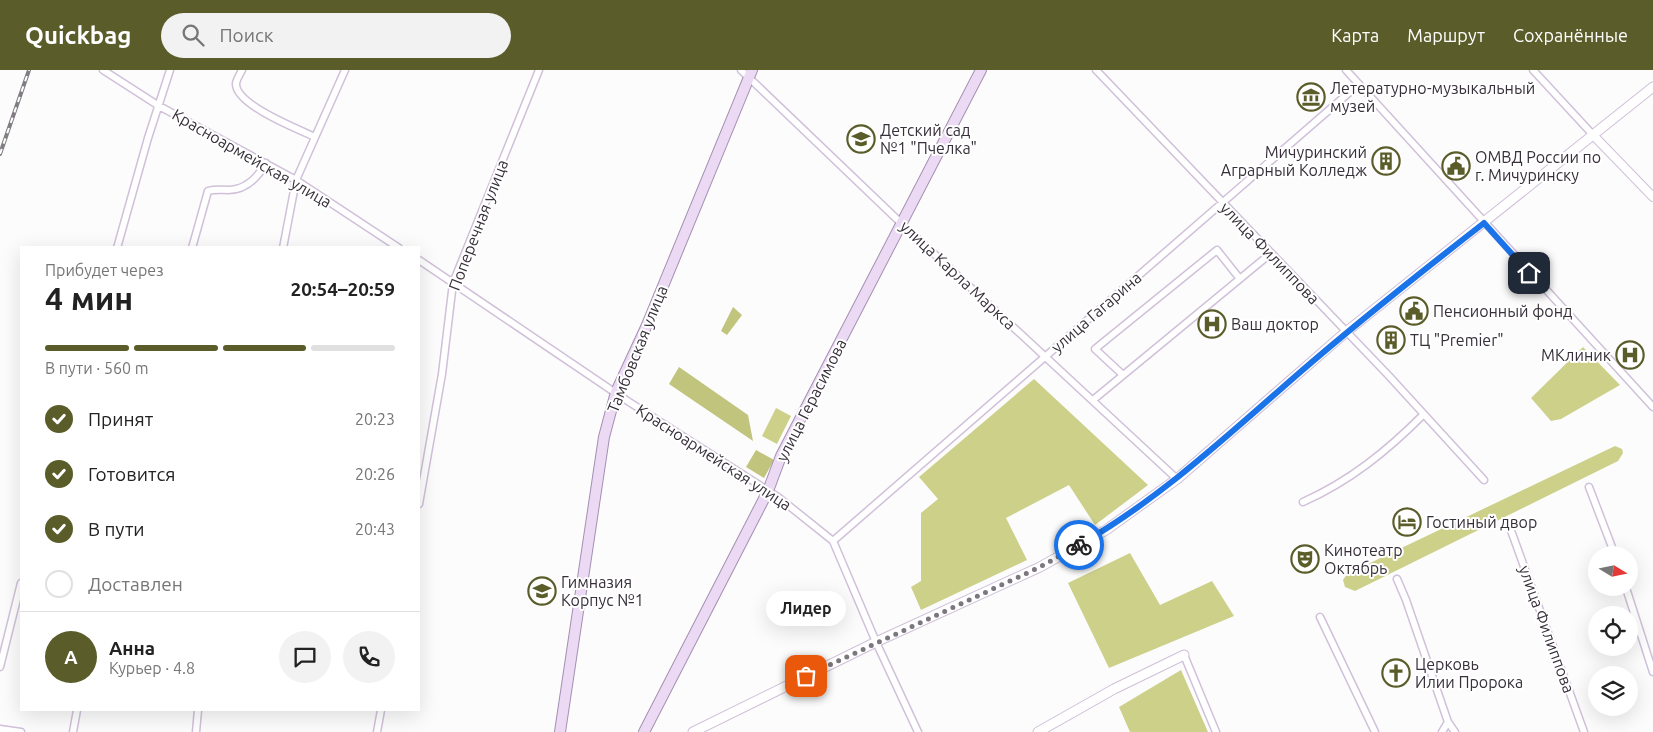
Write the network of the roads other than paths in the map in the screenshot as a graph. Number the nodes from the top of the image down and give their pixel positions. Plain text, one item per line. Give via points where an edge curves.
1 (103, 70) edge
2 (170, 70) edge
3 (242, 70) edge
4 (345, 70) edge
5 (539, 70) edge
6 (981, 70) edge
7 (1096, 70) edge
8 (1346, 70) edge
9 (1533, 70) edge
10 (747, 72) edge
11 (1359, 84) junction
12 (1653, 87) edge
13 (159, 106) junction
14 (1594, 136) junction
15 (315, 137) junction
16 (266, 163) junction
17 (296, 180) junction
18 (1653, 197) edge
19 (1223, 204) junction
20 (1484, 223) junction
21 (902, 224) junction
22 (118, 246) edge
23 (193, 246) edge
24 (283, 246) edge
25 (396, 246) edge
26 (1270, 254) junction
27 (420, 261) edge
28 (1240, 279) junction
29 (453, 283) junction
30 (1346, 332) junction
31 (1045, 356) junction
32 (1123, 375) junction
33 (616, 392) junction
34 (1093, 400) junction
35 (1653, 407) edge
36 (1424, 415) junction
37 (1177, 479) junction
38 (1484, 480) dead end
39 (1589, 487) dead end
40 (768, 491) junction
41 (420, 498) edge
42 (1303, 502) dead end
43 (1509, 526) dead end
44 (833, 541) junction
45 (1612, 546) edge
46 (1396, 579) dead end
47 (20, 587) edge
48 (1629, 596) edge
49 (1320, 617) dead end
50 (876, 642) junction
51 (1184, 655) joint
52 (0, 668) edge
53 (1653, 672) edge
54 (77, 711) edge
55 (198, 711) edge
56 (381, 711) edge
57 (1448, 722) junction
58 (0, 729) edge
59 (21, 732) edge
60 (73, 732) edge
61 (196, 732) edge
62 (377, 732) edge
63 (560, 732) edge
64 (644, 732) edge
65 (693, 732) edge
66 (918, 732) edge
67 (1038, 732) edge
68 (1216, 732) edge
69 (1375, 732) edge
70 (1442, 732) edge
71 (1455, 732) edge
72 (1584, 732) edge

1 - 13 street, Красноармейская улица
2 - 13 street
3 - 15 street via 236,83 250,104
4 - 15 street
5 - 29 street, Поперечная улица
6 - 21 main road, улица Герасимова
7 - 19 street, улица Филиппова
8 - 11 street
9 - 14 street
10 - 21 street, улица Карла Маркса
10 - 33 main road, Тамбовская улица via 647,325
11 - 19 street, улица Гагарина
11 - 20 street
12 - 14 main road
13 - 16 street, Красноармейская улица
13 - 22 street
14 - 18 street
14 - 20 main road
15 - 17 street
16 - 17 street, Красноармейская улица
16 - 23 street via 252,182 230,190 218,188 208,191
17 - 24 street
17 - 25 street, Красноармейская улица
19 - 26 street, улица Филиппова
19 - 31 street, улица Гагарина
20 - 30 main road
20 - 35 street
21 - 31 street, улица Карла Маркса
21 - 40 main road, улица Герасимова via 781,456
26 - 28 street
26 - 30 street, улица Филиппова
27 - 29 street, Красноармейская улица
28 - 32 street
28 - 32 street via 1217,250 1096,349
29 - 33 street, Красноармейская улица
29 - 41 street, Поперечная улица via 442,374
30 - 36 street, улица Филиппова
30 - 37 main road
31 - 34 street, улица Карла Маркса
31 - 44 street, улица Гагарина
32 - 34 street
33 - 40 street, Красноармейская улица
33 - 63 main road, Тамбовская улица via 604,437
34 - 37 street, улица Карла Маркса
36 - 38 street, улица Филиппова
36 - 42 street via 1390,448 1356,474
37 - 50 main road via 1106,530 1040,567
39 - 45 street
40 - 44 street, Красноармейская улица
40 - 64 main road, улица Герасимова
43 - 72 street, улица Филиппова
44 - 50 street, Красноармейская улица
46 - 57 street
47 - 52 street
48 - 53 street
49 - 69 street
50 - 65 main road
50 - 66 street, Красноармейская улица
51 - 67 main road via 1114,689
51 - 68 street
54 - 60 street
55 - 61 street
56 - 62 street
57 - 70 street
57 - 71 street
58 - 59 street

